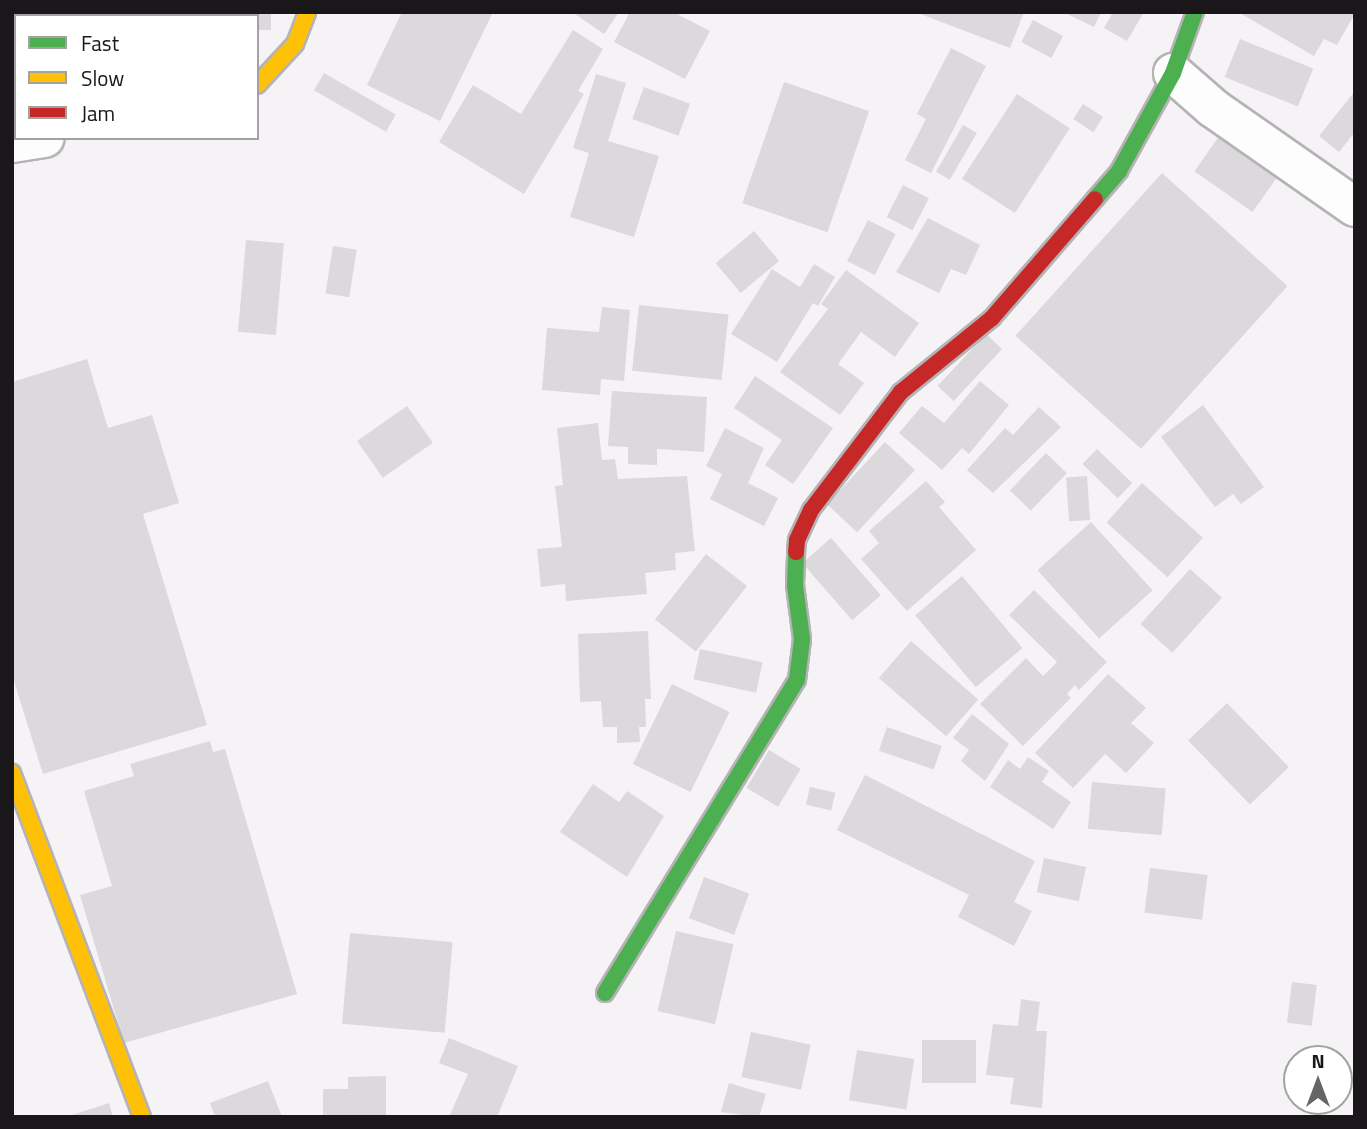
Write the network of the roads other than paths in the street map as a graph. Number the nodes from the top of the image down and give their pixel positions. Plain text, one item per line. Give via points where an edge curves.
1 (307, 12) edge
2 (1195, 12) edge
3 (1173, 73) junction
4 (259, 83) edge
5 (32, 140) edge
6 (12, 143) edge
7 (1355, 207) edge
8 (12, 774) edge
9 (605, 993) dead end
10 (142, 1117) edge

1 - 4 street via 295,44
2 - 3 street
3 - 7 street via 1213,108
3 - 9 street via 1119,171 1067,236 992,318 901,392 811,510 797,540 795,585 802,639 797,680
5 - 6 street
8 - 10 street

